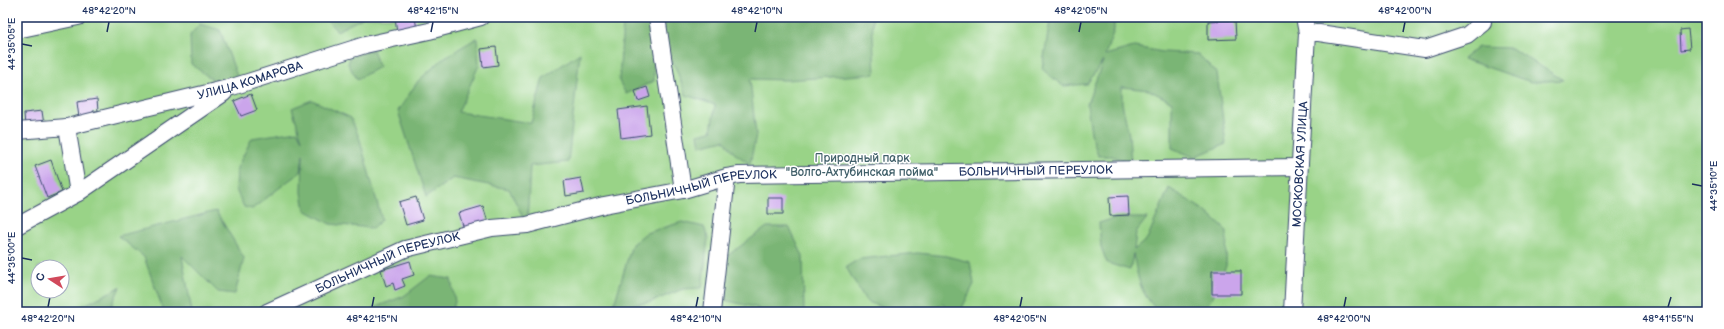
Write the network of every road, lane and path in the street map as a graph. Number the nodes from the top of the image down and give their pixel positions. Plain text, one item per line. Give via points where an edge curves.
1 (78, 17) edge
2 (481, 17) edge
3 (657, 17) edge
4 (1304, 17) edge
5 (1483, 17) edge
6 (17, 30) edge
7 (1307, 33) junction
8 (232, 87) junction
9 (68, 127) junction
10 (17, 131) edge
11 (1298, 167) junction
12 (727, 177) junction
13 (683, 190) junction
14 (78, 193) junction
15 (17, 226) edge
16 (267, 312) edge
17 (712, 312) edge
18 (1292, 312) edge

1 - 6 street
2 - 8 street, УЛИЦА КОМАРОВА via 365,45
3 - 13 street
4 - 7 street, МОСКОВСКАЯ УЛИЦА
5 - 7 street via 1482,22 1467,35 1425,49
7 - 11 street, МОСКОВСКАЯ УЛИЦА
8 - 9 street, УЛИЦА КОМАРОВА
8 - 14 street
9 - 10 street, УЛИЦА КОМАРОВА
9 - 14 street
11 - 12 street, БОЛЬНИЧНЫЙ ПЕРЕУЛОК
11 - 18 street, МОСКОВСКАЯ УЛИЦА
12 - 13 street, БОЛЬНИЧНЫЙ ПЕРЕУЛОК
12 - 17 street
13 - 16 street, БОЛЬНИЧНЫЙ ПЕРЕУЛОК via 604,205 527,224 492,228 405,249
14 - 15 street

